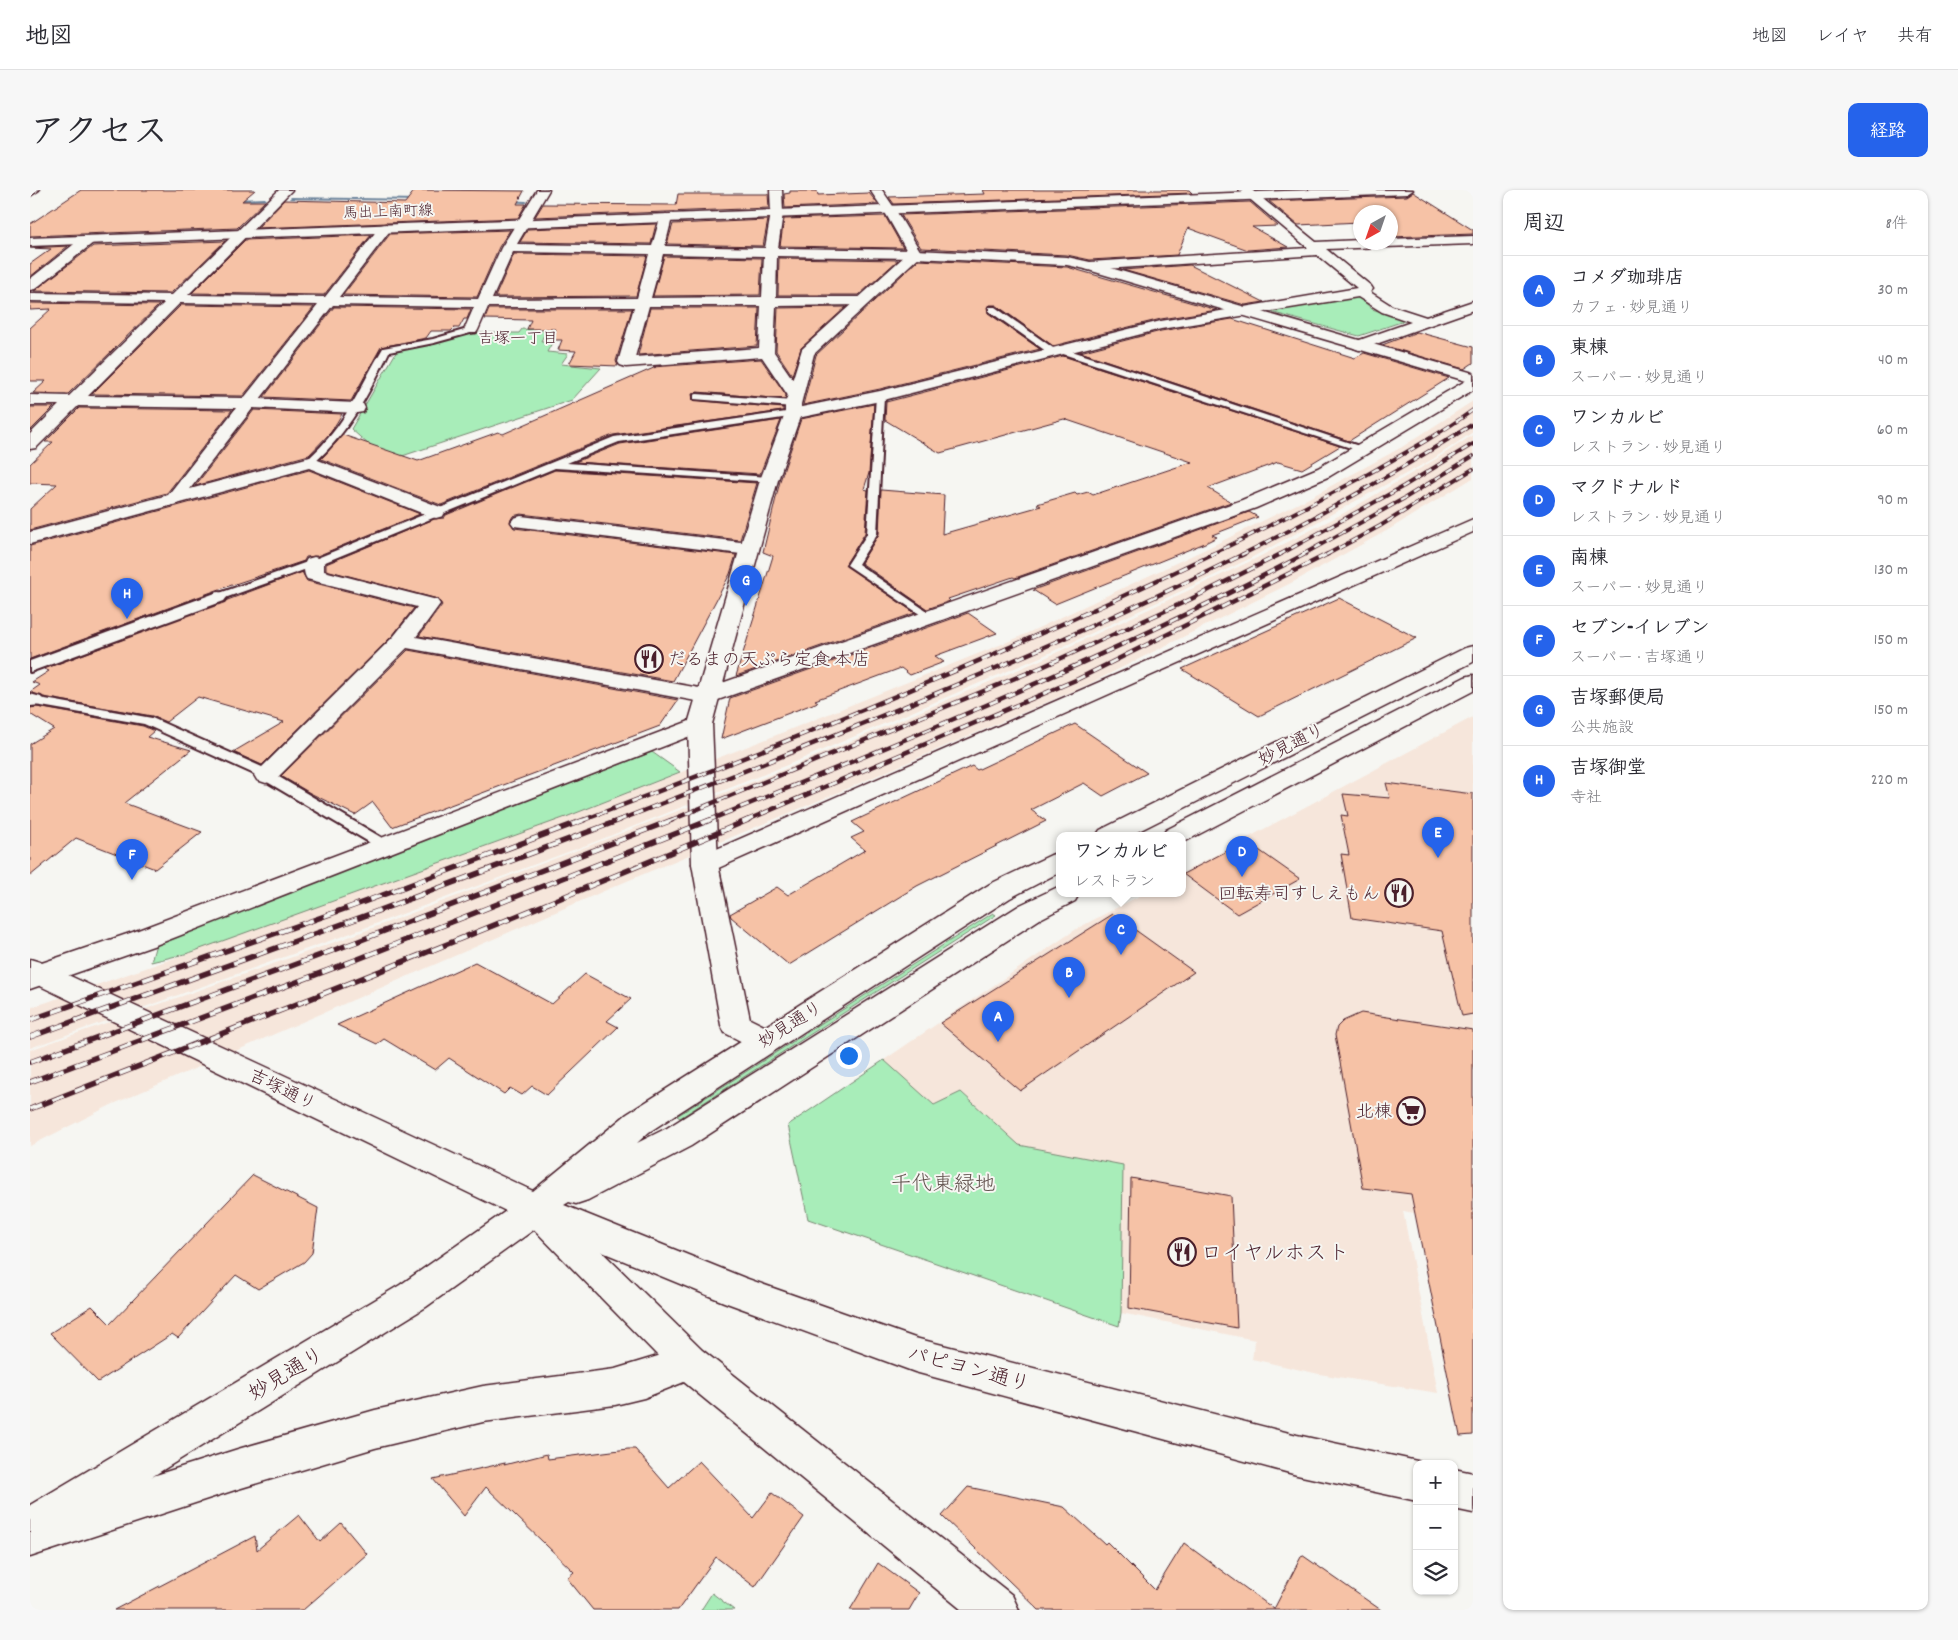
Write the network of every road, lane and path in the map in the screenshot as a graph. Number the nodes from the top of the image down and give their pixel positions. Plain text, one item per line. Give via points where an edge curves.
1 (286, 190) edge
2 (543, 190) edge
3 (776, 190) edge
4 (876, 190) edge
5 (1407, 190) edge
6 (1249, 193) edge
7 (889, 209) junction
8 (777, 214) junction
9 (666, 218) junction
10 (524, 223) junction
11 (386, 228) junction
12 (243, 233) junction
13 (88, 240) junction
14 (1473, 240) edge
15 (30, 242) edge
16 (508, 248) junction
17 (1316, 248) junction
18 (656, 250) junction
19 (772, 252) junction
20 (915, 254) junction
21 (1090, 266) junction
22 (30, 286) edge
23 (1360, 292) junction
24 (30, 297) edge
25 (178, 297) junction
26 (330, 300) junction
27 (769, 301) junction
28 (862, 301) junction
29 (484, 303) junction
30 (643, 303) junction
31 (1473, 305) edge
32 (992, 309) dead end
33 (1243, 311) junction
34 (1426, 322) junction
35 (471, 330) joint
36 (1359, 345) junction
37 (1056, 351) junction
38 (766, 352) junction
39 (1473, 378) edge
40 (1473, 382) edge
41 (880, 396) junction
42 (697, 397) dead end
43 (30, 400) edge
44 (74, 401) junction
45 (250, 403) junction
46 (794, 404) junction
47 (357, 408) junction
48 (30, 444) edge
49 (1363, 449) junction
50 (310, 462) junction
51 (550, 465) junction
52 (769, 480) junction
53 (176, 498) junction
54 (436, 512) junction
55 (521, 522) dead end
56 (1473, 525) edge
57 (30, 538) edge
58 (749, 549) junction
59 (314, 563) junction
60 (218, 597) joint
61 (930, 618) junction
62 (402, 642) junction
63 (1473, 653) edge
64 (30, 667) edge
65 (1473, 682) edge
66 (707, 696) junction
67 (32, 701) edge
68 (700, 724) junction
69 (266, 775) junction
70 (1117, 832) edge
71 (1184, 832) edge
72 (384, 845) junction
73 (1056, 863) edge
74 (705, 864) junction
75 (1059, 897) edge
76 (34, 974) edge
77 (765, 1040) junction
78 (536, 1210) junction
79 (689, 1362) junction
80 (1413, 1479) edge
81 (1458, 1490) edge
82 (1473, 1493) edge
83 (30, 1528) edge
84 (30, 1536) edge
85 (997, 1610) edge

1 - 12 street
2 - 10 street
3 - 8 street
4 - 7 street
5 - 6 street, 馬出上南町線
6 - 7 street, 馬出上南町線
6 - 17 street
7 - 8 street, 馬出上南町線
7 - 20 street
8 - 9 street, 馬出上南町線
8 - 19 street
9 - 10 street, 馬出上南町線
9 - 18 street
10 - 11 street, 馬出上南町線
10 - 16 street
11 - 12 street, 馬出上南町線
11 - 26 street
12 - 13 street, 馬出上南町線
12 - 25 street
13 - 15 street, 馬出上南町線
13 - 22 street
14 - 17 street
16 - 18 street
16 - 29 street
17 - 21 street
17 - 23 street via 1366,288
18 - 19 street
18 - 30 street
19 - 20 street
19 - 27 street
20 - 21 street via 1067,261
20 - 28 street
21 - 33 street
23 - 33 street
23 - 34 street via 1387,309
24 - 25 street
25 - 26 street
25 - 44 street
26 - 29 street
26 - 45 street
27 - 28 street
27 - 30 street
27 - 38 street
28 - 46 street via 807,352
29 - 30 street
29 - 35 street
30 - 38 street via 626,362
31 - 34 street
32 - 37 lane
33 - 36 street
33 - 37 street via 1161,325
34 - 36 street
35 - 47 lane via 386,350
36 - 39 street
37 - 41 street
37 - 49 lane
38 - 46 street
40 - 49 street
41 - 46 street
41 - 61 lane via 872,534 852,565
42 - 46 lane
43 - 44 street
44 - 45 street
44 - 48 street
45 - 47 street
45 - 53 street
46 - 51 lane via 617,439
46 - 52 street
47 - 50 lane via 325,450
49 - 61 street via 1324,472 1249,504
50 - 53 street
50 - 54 street
51 - 52 lane
51 - 54 lane
52 - 58 street
53 - 57 street
54 - 59 lane
55 - 58 street
56 - 74 street
58 - 66 street
59 - 60 lane
59 - 62 street via 314,575 430,604
60 - 64 street
61 - 66 street
62 - 66 street
62 - 69 street
63 - 70 street, 妙見通り
65 - 71 street, 妙見通り
66 - 68 street
67 - 69 lane via 147,721
68 - 72 street
68 - 74 street
69 - 72 lane
72 - 76 street via 143,939
73 - 77 street, 妙見通り via 1000,891
74 - 77 street via 736,1025
75 - 78 street, 妙見通り via 1030,912 679,1137
76 - 78 street, 吉塚通り
77 - 78 street, 妙見通り via 638,1123
78 - 79 street
78 - 80 street, パピヨン通り via 737,1291 915,1355 1297,1455
78 - 83 street, 妙見通り via 413,1296
79 - 84 street via 644,1380 615,1387 483,1404 375,1429
79 - 85 street
81 - 82 street

